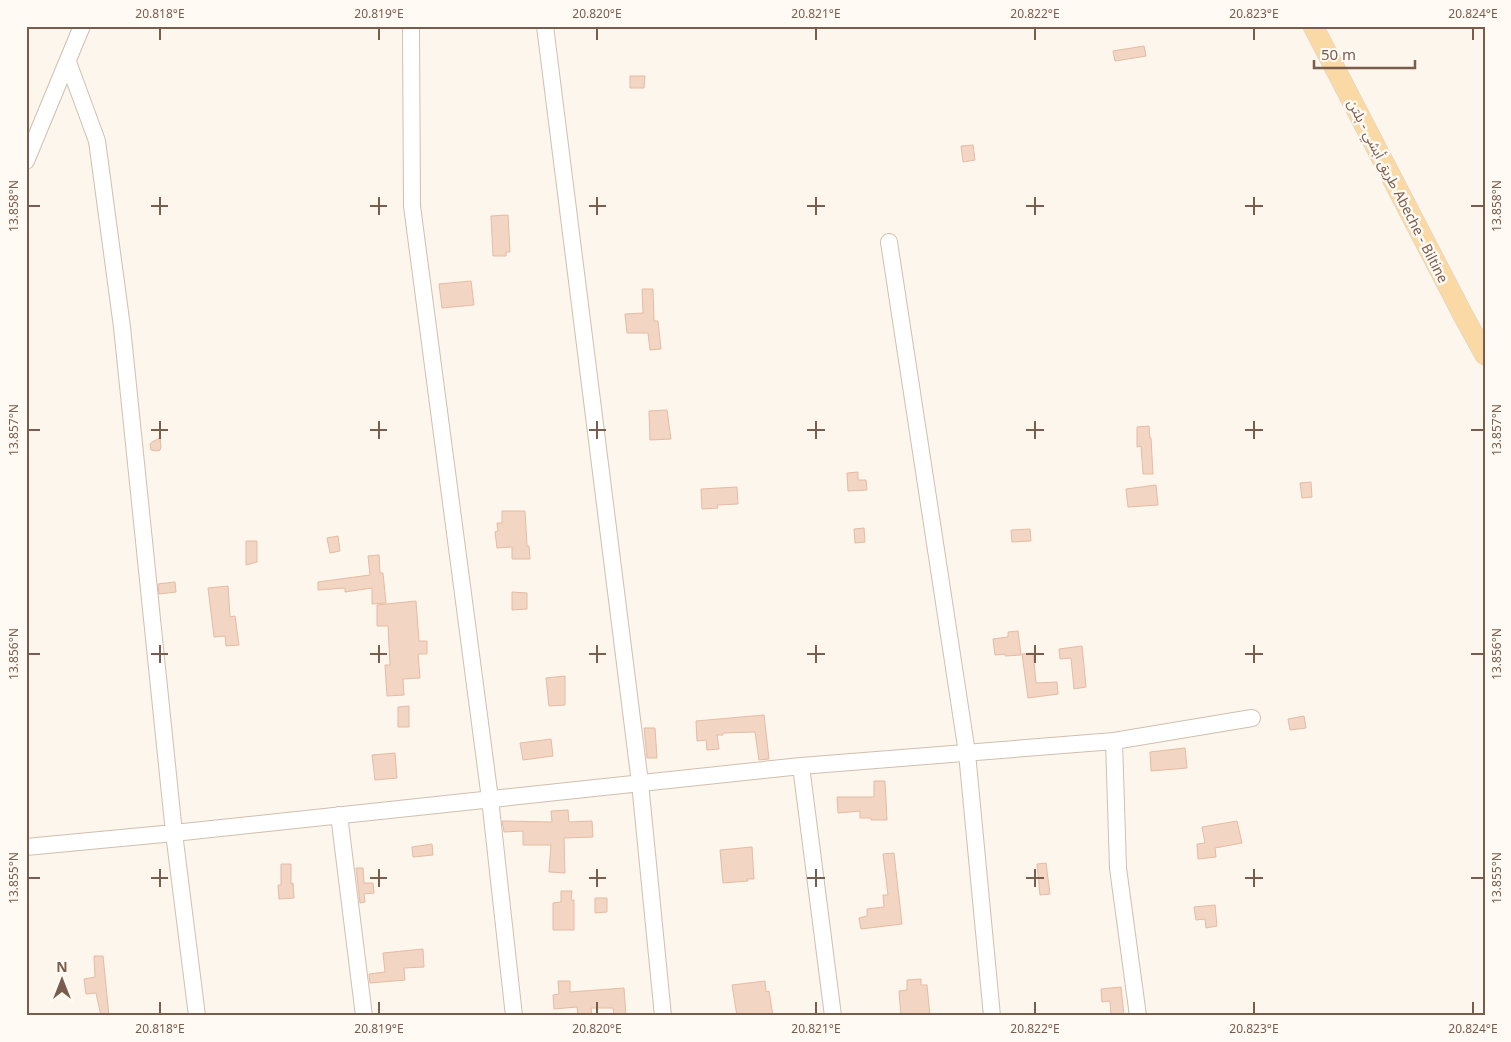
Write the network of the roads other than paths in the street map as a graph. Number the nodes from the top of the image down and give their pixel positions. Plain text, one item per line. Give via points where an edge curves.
1 (82, 26) edge
2 (411, 26) edge
3 (545, 26) edge
4 (1313, 26) edge
5 (68, 62) junction
6 (26, 160) edge
7 (889, 242) dead end
8 (1485, 355) edge
9 (1252, 718) dead end
10 (1114, 741) junction
11 (967, 753) junction
12 (801, 766) junction
13 (640, 783) junction
14 (490, 799) junction
15 (339, 815) junction
16 (174, 833) junction
17 (26, 847) edge
18 (198, 1016) edge
19 (364, 1016) edge
20 (514, 1016) edge
21 (664, 1016) edge
22 (833, 1016) edge
23 (992, 1016) edge
24 (1138, 1016) edge

1 - 5 street
2 - 14 street via 412,206
3 - 13 street
4 - 8 main road, طريق أبشي - بلتن Abeche - Biltine
5 - 6 street
5 - 16 street via 97,141 122,327
7 - 11 street
9 - 10 street
10 - 11 street
10 - 24 street via 1118,868
11 - 12 street
11 - 23 street
12 - 13 street
12 - 22 street
13 - 14 street
13 - 21 street
14 - 15 street
14 - 20 street
15 - 16 street
15 - 19 street
16 - 17 street
16 - 18 street

